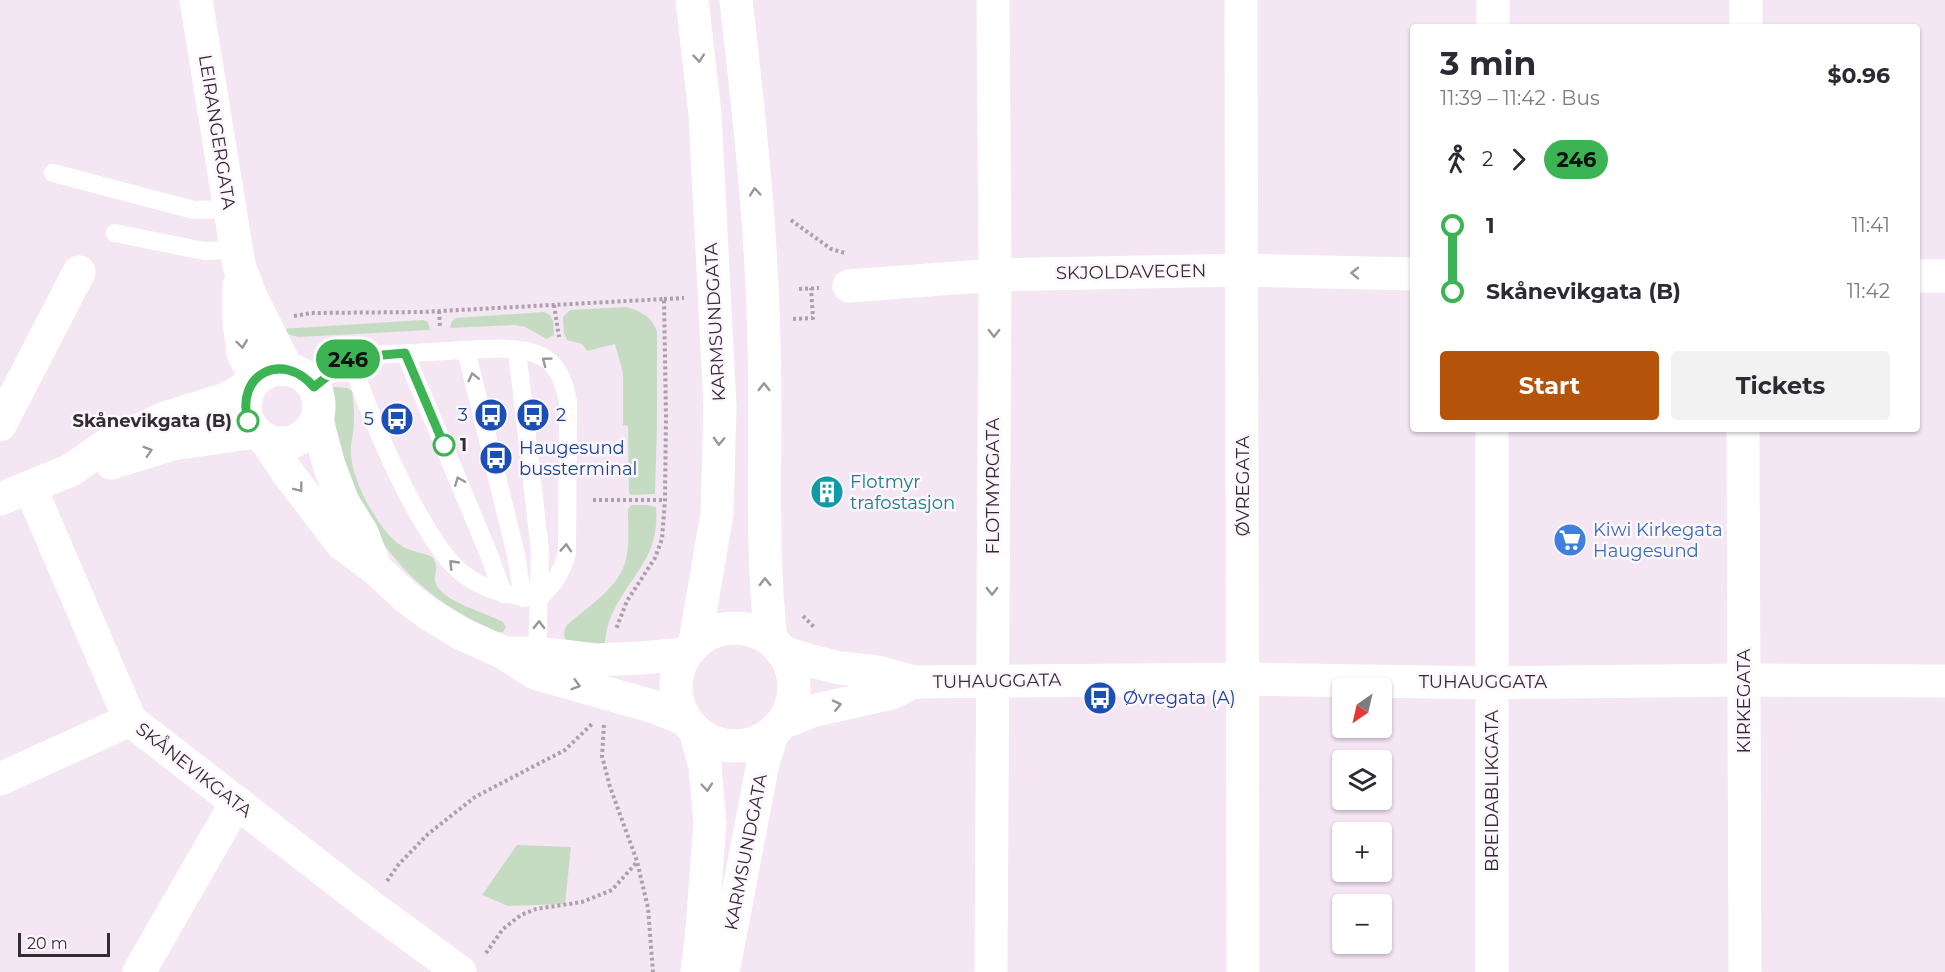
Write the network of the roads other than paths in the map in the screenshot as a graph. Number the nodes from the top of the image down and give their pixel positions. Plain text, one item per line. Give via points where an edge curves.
1 (196, 0) edge
2 (692, 0) edge
3 (736, 0) edge
4 (993, 0) edge
5 (1241, 0) edge
6 (1493, 0) edge
7 (1746, 0) edge
8 (1493, 24) edge
9 (1746, 24) edge
10 (53, 173) dead end
11 (230, 209) junction
12 (115, 233) dead end
13 (238, 257) junction
14 (1242, 270) junction
15 (79, 272) dead end
16 (1410, 274) edge
17 (995, 275) junction
18 (1920, 276) edge
19 (1945, 276) edge
20 (849, 286) dead end
21 (466, 350) junction
22 (518, 350) junction
23 (405, 353) junction
24 (350, 358) junction
25 (287, 369) junction
26 (254, 382) junction
27 (314, 387) junction
28 (317, 421) junction
29 (0, 424) edge
30 (1492, 432) edge
31 (1743, 432) edge
32 (260, 436) junction
33 (71, 470) junction
34 (30, 487) junction
35 (0, 500) edge
36 (376, 569) junction
37 (502, 594) junction
38 (531, 598) junction
39 (777, 646) junction
40 (690, 648) junction
41 (537, 663) junction
42 (1244, 679) junction
43 (1743, 680) junction
44 (992, 681) junction
45 (1945, 681) edge
46 (913, 682) junction
47 (1492, 683) junction
48 (130, 720) junction
49 (690, 725) junction
50 (777, 728) junction
51 (0, 779) edge
52 (236, 803) junction
53 (472, 963) edge
54 (139, 972) edge
55 (697, 972) edge
56 (723, 972) edge
57 (991, 972) edge
58 (1243, 972) edge
59 (1492, 972) edge
60 (1745, 972) edge

1 - 11 street, LEIRANGERGATA
2 -> 40 street, KARMSUNDGATA via 705,114 720,407 717,514
39 -> 3 street via 766,594 763,321 756,198
4 - 17 street, FLOTMYRGATA
5 - 14 street, ØVREGATA
6 - 8 street
7 - 9 street
10 - 11 lane via 194,210
11 - 13 street, LEIRANGERGATA
12 - 13 lane
13 - 25 street, LEIRANGERGATA via 250,295
13 -> 26 street, LEIRANGERGATA via 243,353
16 -> 14 street, SKJOLDAVEGEN
14 - 17 street, SKJOLDAVEGEN
14 - 42 street, ØVREGATA
15 - 29 street
17 - 20 street, SKJOLDAVEGEN
17 -> 44 street, FLOTMYRGATA
18 - 19 street
21 - 22 lane
21 - 23 lane
38 -> 21 lane via 516,555
22 - 38 lane via 540,551
38 -> 22 lane via 553,586 567,553 568,402 559,373 550,363
23 - 24 lane
37 -> 23 lane
24 - 27 lane
37 -> 24 lane via 464,574 436,544 387,455
25 - 26 street via 273,368
25 - 27 street via 306,377
26 - 32 street via 246,397 245,410
26 - 33 street via 226,399 155,423 104,447
27 - 28 street via 320,408
28 - 32 street via 309,432 291,443
28 - 36 street via 328,465
30 - 47 street, BREIDABLIKGATA
31 - 43 street, KIRKEGATA
33 -> 32 street via 118,462 173,444
32 -> 36 street via 342,544
33 - 34 street
34 - 35 street
34 - 48 street, SKÅNEVIKGATA
36 - 41 street via 406,597 460,633
37 - 38 lane
41 -> 38 lane
39 - 40 street via 760,633 733,627 707,634
39 - 46 street, TUHAUGGATA via 811,661
39 - 50 street via 790,665 794,680 789,710
40 - 41 street via 642,658
40 - 49 street via 676,680 680,708
41 -> 49 street via 655,707
42 - 44 street, TUHAUGGATA
42 - 47 street, TUHAUGGATA
42 - 58 street, ØVREGATA
43 - 45 street, TUHAUGGATA
43 - 47 street, TUHAUGGATA
43 - 60 street, KIRKEGATA
44 - 46 street, TUHAUGGATA
44 - 57 street, FLOTMYRGATA
50 -> 46 street, TUHAUGGATA via 812,711 891,693
47 - 59 street, BREIDABLIKGATA
48 - 51 street
48 - 52 street, SKÅNEVIKGATA
49 - 50 street via 709,740 742,746
49 -> 55 street, KARMSUNDGATA via 705,766 710,823
50 - 56 street, KARMSUNDGATA via 763,763
52 - 53 street, SKÅNEVIKGATA via 370,906
52 - 54 street

